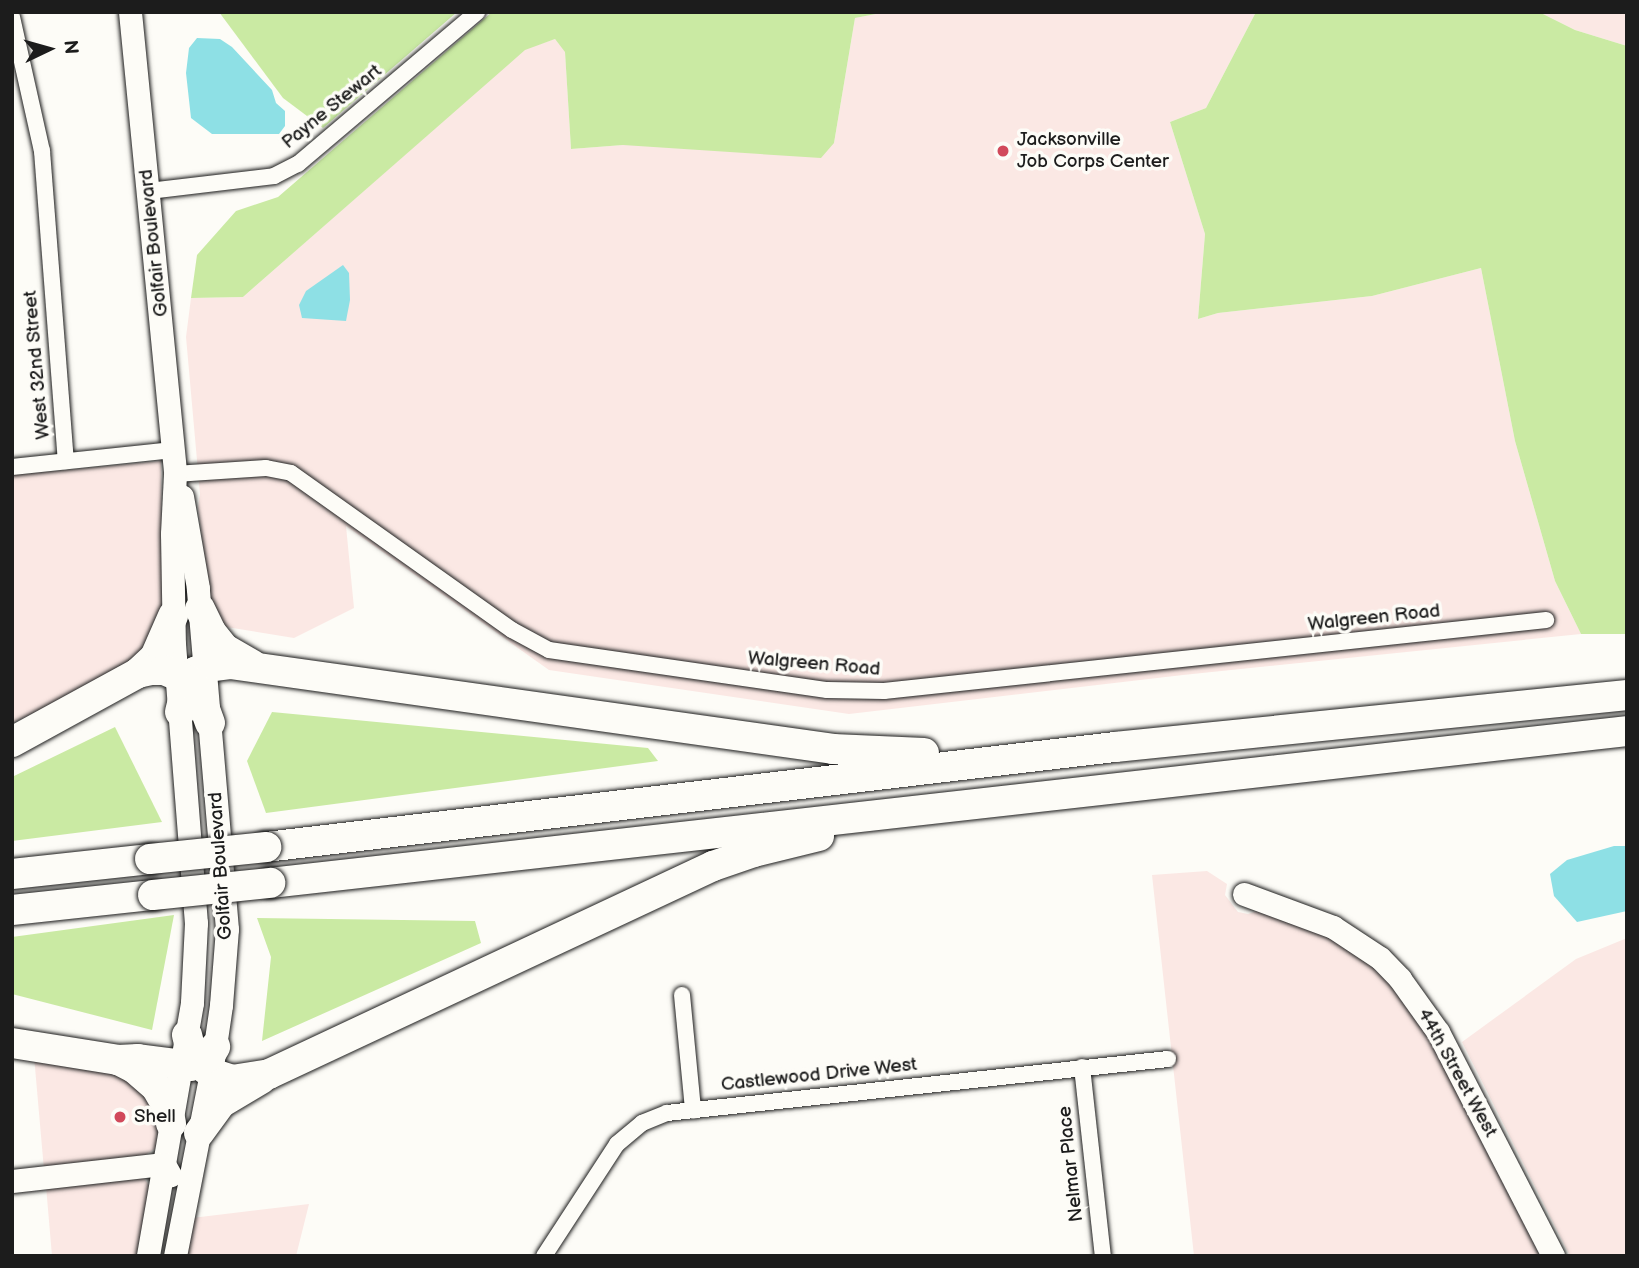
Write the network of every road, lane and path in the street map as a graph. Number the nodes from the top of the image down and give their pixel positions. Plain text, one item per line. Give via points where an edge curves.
1 (131, 12) edge
2 (477, 12) edge
3 (12, 17) edge
4 (149, 191) junction
5 (173, 450) junction
6 (66, 461) junction
7 (12, 467) edge
8 (175, 474) junction
9 (187, 613) junction
10 (1546, 620) dead end
11 (256, 667) junction
12 (138, 673) junction
13 (190, 674) junction
14 (1627, 695) edge
15 (180, 712) joint
16 (211, 723) joint
17 (1627, 731) edge
18 (12, 742) edge
19 (1115, 747) junction
20 (958, 807) junction
21 (12, 874) edge
22 (1244, 894) dead end
23 (12, 910) edge
24 (682, 995) dead end
25 (187, 1035) joint
26 (12, 1044) edge
27 (1168, 1059) dead end
28 (118, 1060) junction
29 (202, 1062) junction
30 (1082, 1067) junction
31 (269, 1074) junction
32 (693, 1110) junction
33 (171, 1124) junction
34 (199, 1133) junction
35 (164, 1164) junction
36 (12, 1181) edge
37 (148, 1256) edge
38 (161, 1256) edge
39 (175, 1256) edge
40 (544, 1256) edge
41 (1103, 1256) edge
42 (1553, 1256) edge

1 - 4 main road, Golfair Boulevard
2 - 4 street, Payne Stewart via 298,164 274,176
3 - 6 street, West 32nd Street via 42,151
4 - 5 main road, Golfair Boulevard
5 - 6 street
5 - 8 main road, Golfair Boulevard
6 - 7 street
8 - 9 main road, Golfair Boulevard
8 - 10 street, Walgreen Road via 266,468 291,473 512,630 550,650 827,690 884,691
9 - 11 highway via 225,649
9 - 12 highway
9 - 13 main road, Golfair Boulevard
11 - 13 highway via 222,664
11 - 19 highway via 833,749 911,754
12 - 13 highway
12 - 18 highway
13 - 15 highway
13 - 16 highway
14 - 19 highway
15 - 25 main road, Golfair Boulevard via 196,923
16 - 29 main road, Golfair Boulevard via 227,916 224,978
17 - 20 highway
19 - 21 highway, bridge
20 - 23 highway, bridge
20 - 31 highway via 785,844 713,866
22 - 42 main road, 44th Street West via 1333,928 1380,958 1401,979 1438,1032
24 - 32 street
25 - 29 highway via 191,1051
26 - 28 highway
27 - 30 street, Castlewood Drive West
28 - 29 highway
28 - 33 highway via 156,1087
29 - 31 highway via 232,1080
29 - 33 main road, Golfair Boulevard
29 - 34 main road, Golfair Boulevard
30 - 32 street, Castlewood Drive West
30 - 41 street, Nelmar Place
31 - 34 highway via 221,1103
32 - 40 street, Castlewood Drive West via 654,1117 617,1144
33 - 35 main road, Golfair Boulevard
34 - 39 main road, Golfair Boulevard
35 - 36 main road
35 - 37 main road, Golfair Boulevard
35 - 38 main road via 173,1181

